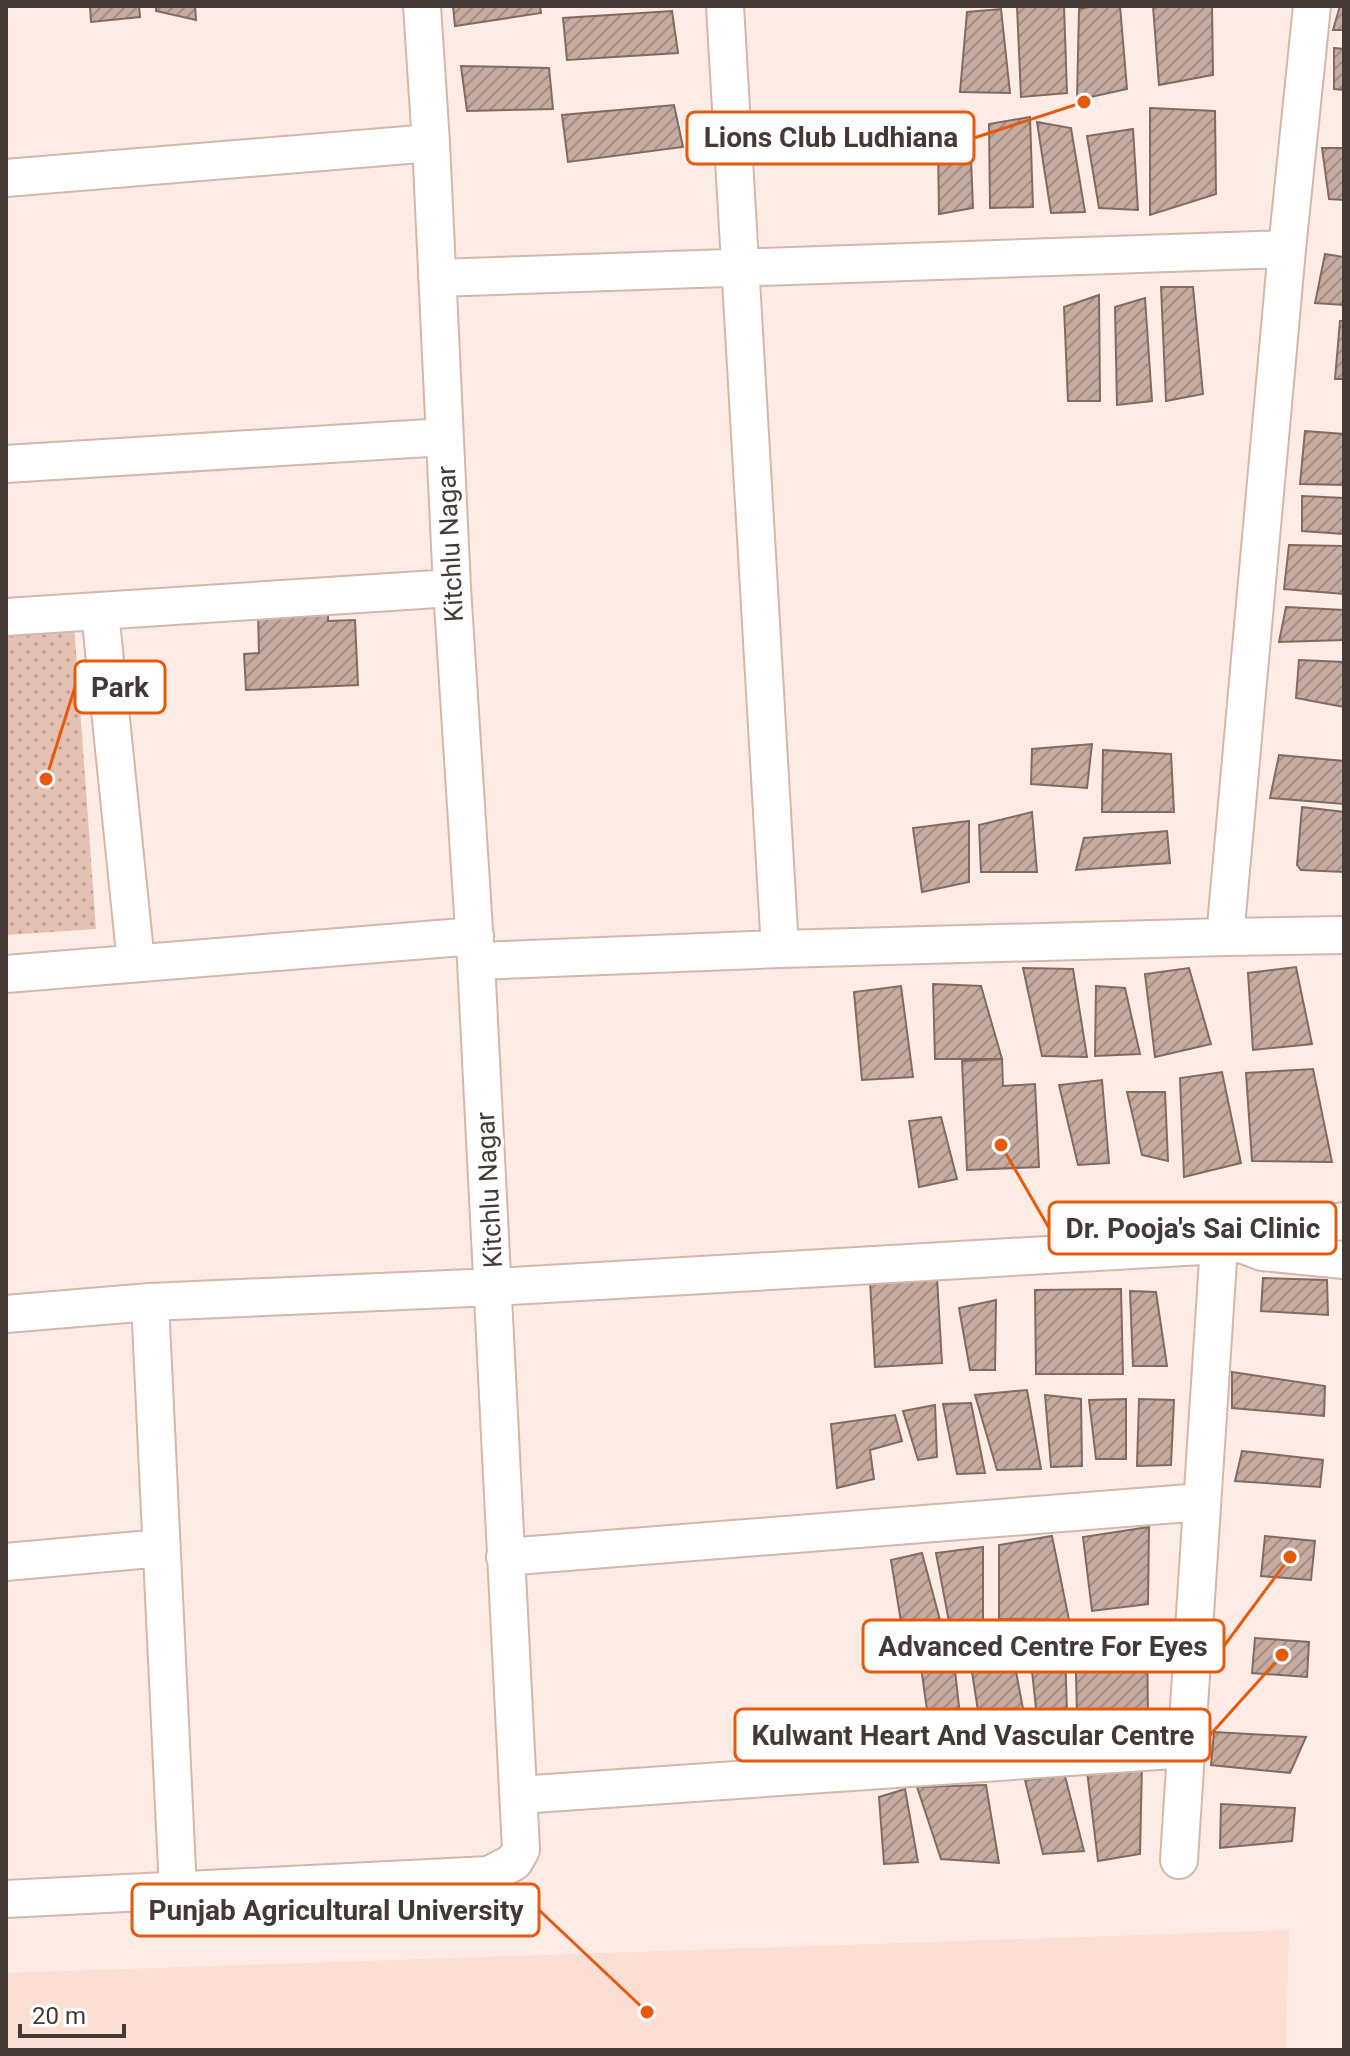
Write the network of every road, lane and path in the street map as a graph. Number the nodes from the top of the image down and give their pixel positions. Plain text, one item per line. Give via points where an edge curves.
1 (422, 6) edge
2 (725, 6) edge
3 (1312, 6) edge
4 (431, 143) junction
5 (6, 178) edge
6 (1287, 249) junction
7 (740, 267) junction
8 (437, 278) junction
9 (444, 437) junction
10 (6, 464) edge
11 (452, 588) junction
12 (100, 612) junction
13 (6, 617) edge
14 (1344, 935) edge
15 (1225, 937) junction
16 (476, 949) junction
17 (780, 949) junction
18 (136, 963) junction
19 (6, 974) edge
20 (1344, 1221) edge
21 (1229, 1244) junction
22 (1344, 1260) edge
23 (494, 1287) junction
24 (150, 1302) junction
25 (6, 1314) edge
26 (1202, 1502) junction
27 (162, 1548) junction
28 (505, 1557) junction
29 (6, 1562) edge
30 (1187, 1749) junction
31 (519, 1795) junction
32 (1179, 1860) dead end
33 (178, 1891) junction
34 (6, 1899) edge

1 - 4 street, Kitchlu Nagar
2 - 7 street
3 - 6 street
4 - 5 street
4 - 8 street, Kitchlu Nagar
6 - 7 street
6 - 15 street
7 - 8 street
7 - 17 street
8 - 9 street, Kitchlu Nagar
9 - 10 street
9 - 11 street, Kitchlu Nagar
11 - 12 street
11 - 16 street, Kitchlu Nagar
12 - 13 street
12 - 18 street
14 - 15 street
15 - 17 street
16 - 17 street
16 - 18 street
16 - 23 street, Kitchlu Nagar
18 - 19 street
20 - 21 street
21 - 22 street
21 - 23 street
21 - 26 street
23 - 24 street
23 - 28 street, Kitchlu Nagar
24 - 25 street
24 - 27 street
26 - 28 street
26 - 30 street
27 - 29 street
27 - 33 street
28 - 31 street, Kitchlu Nagar
30 - 31 street
30 - 32 street
31 - 33 street, Kitchlu Nagar via 521,1850 514,1862 489,1875
33 - 34 street, Kitchlu Nagar

